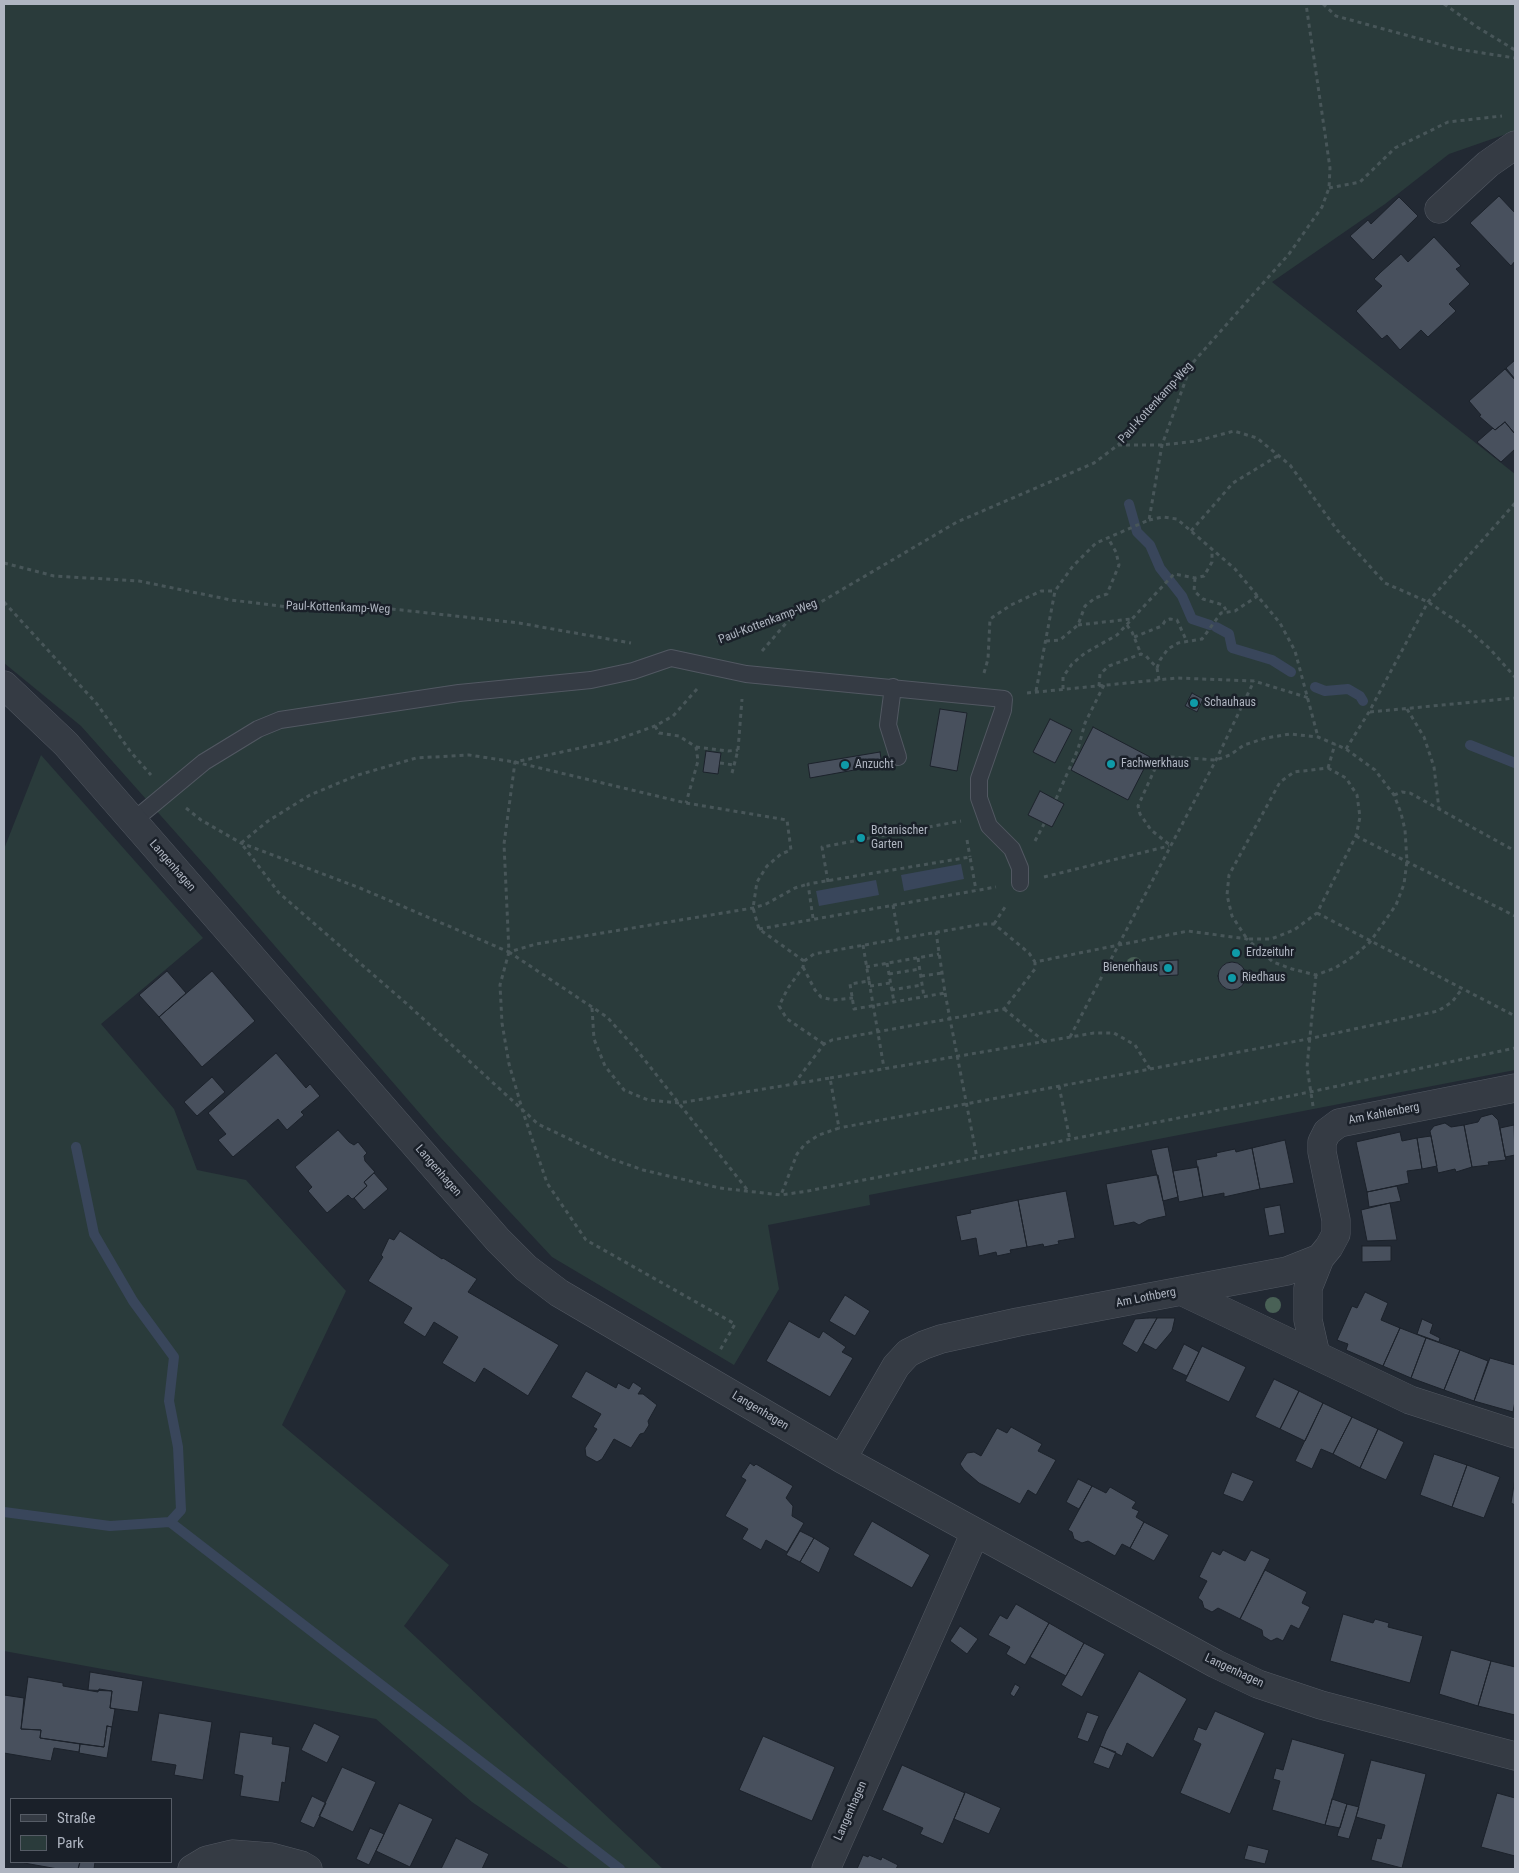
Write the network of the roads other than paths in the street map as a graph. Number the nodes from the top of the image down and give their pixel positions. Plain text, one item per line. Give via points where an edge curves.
1 (1515, 145) edge
2 (1438, 209) dead end
3 (4, 685) edge
4 (892, 687) junction
5 (898, 757) dead end
6 (133, 821) junction
7 (1020, 883) road end
8 (1515, 1088) edge
9 (1320, 1258) junction
10 (1181, 1291) junction
11 (1316, 1355) junction
12 (1515, 1434) edge
13 (842, 1459) junction
14 (975, 1533) junction
15 (1515, 1756) edge
16 (192, 1869) edge
17 (308, 1869) edge
18 (826, 1869) edge

1 - 2 street via 1488,164
3 - 6 street, Langenhagen via 66,744
4 - 5 lane via 888,725
4 - 6 lane via 746,674 671,658 591,680 459,693 280,720 258,729 204,762
4 - 7 lane via 1004,699 979,779 979,798 990,826 1012,849 1020,868
6 - 13 street, Langenhagen via 498,1240 526,1268 559,1293
8 - 9 street, Am Kahlenberg via 1339,1123 1327,1132 1322,1152 1336,1234
9 - 10 street via 1288,1271
9 - 11 street, Am Kahlenberg via 1307,1296 1308,1320
10 - 11 street, Am Lothberg
10 - 13 street, Am Lothberg via 1008,1324 924,1345 908,1353 896,1366
11 - 12 street, Am Lothberg via 1410,1400
13 - 14 street, Langenhagen
14 - 15 street, Langenhagen via 1258,1684 1321,1705
14 - 18 street, Langenhagen
16 - 17 street via 207,1860 232,1854 271,1857

